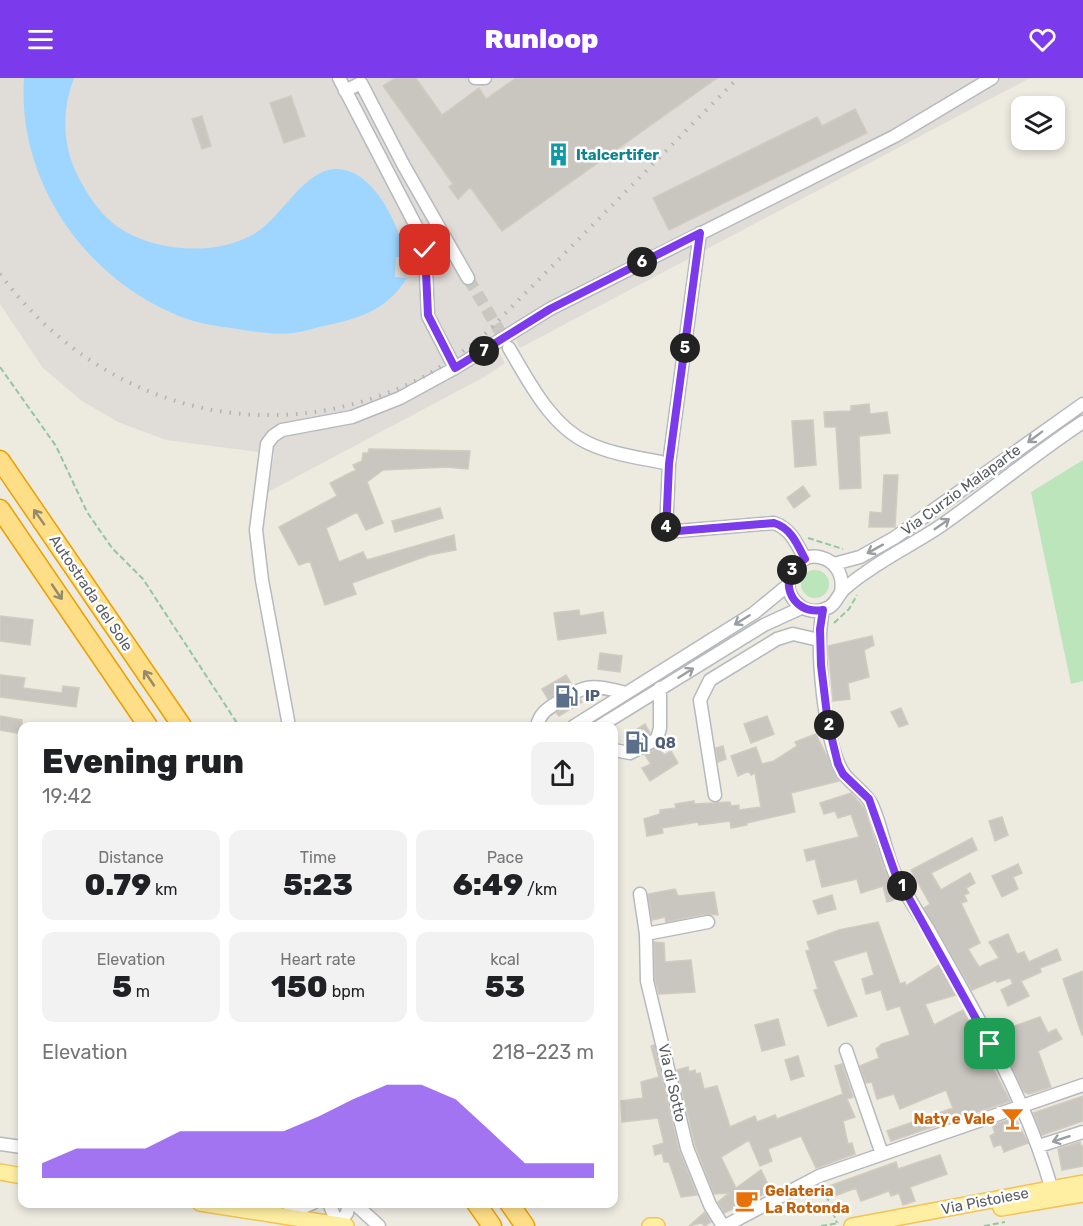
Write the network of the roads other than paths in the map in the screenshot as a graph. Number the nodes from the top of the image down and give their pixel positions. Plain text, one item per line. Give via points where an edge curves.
1 (339, 78) edge
2 (475, 78) edge
3 (485, 78) edge
4 (992, 78) edge
5 (363, 80) edge
6 (345, 91) junction
7 (700, 233) junction
8 (468, 278) tunnel mouth
9 (509, 348) tunnel mouth
10 (455, 368) junction
11 (1083, 404) edge
12 (1083, 422) edge
13 (0, 460) edge
14 (669, 464) junction
15 (0, 509) edge
16 (805, 559) junction
17 (834, 564) junction
18 (788, 585) junction
19 (841, 592) junction
20 (801, 608) junction
21 (823, 610) junction
22 (819, 640) junction
23 (660, 688) junction
24 (626, 693) junction
25 (145, 722) edge
26 (179, 722) edge
27 (288, 722) edge
28 (539, 722) edge
29 (580, 722) edge
30 (606, 722) edge
31 (618, 751) edge
32 (715, 795) dead end
33 (640, 894) dead end
34 (708, 922) dead end
35 (646, 934) junction
36 (846, 1050) dead end
37 (1083, 1085) edge
38 (1022, 1106) junction
39 (1083, 1132) edge
40 (0, 1144) edge
41 (1039, 1146) junction
42 (18, 1147) edge
43 (882, 1154) junction
44 (0, 1172) edge
45 (18, 1175) edge
46 (1083, 1183) edge
47 (1051, 1187) junction
48 (1083, 1194) edge
49 (232, 1208) edge
50 (301, 1208) edge
51 (331, 1208) edge
52 (348, 1208) edge
53 (359, 1208) edge
54 (479, 1208) edge
55 (512, 1208) edge
56 (282, 1216) junction
57 (845, 1224) edge
58 (342, 1225) edge
59 (379, 1226) edge
60 (492, 1226) edge
61 (525, 1226) edge
62 (650, 1226) edge
63 (657, 1226) edge
64 (724, 1226) edge
65 (903, 1226) edge

1 - 6 street
2 - 3 street
4 - 7 street via 895,136
5 - 6 street
5 - 8 street via 404,166
6 - 10 street via 418,230 425,250 428,315
7 - 10 street via 550,309
7 - 14 street
9 - 14 street via 537,394 574,436 611,452
10 - 27 street via 400,398 352,417 282,430 267,444 256,530
11 -> 17 street, Via Curzio Malaparte via 894,538 860,557
19 -> 12 street, Via Curzio Malaparte via 867,571 939,527
26 -> 13 highway, Autostrada del Sole
14 - 16 street via 666,532 774,523 786,529
15 -> 25 highway, Autostrada del Sole
16 - 17 street, Via Curzio Malaparte via 817,557
16 - 18 street via 792,569
17 - 19 street via 842,580
18 - 20 street via 791,597
18 -> 24 street via 763,607
19 - 21 street, Via Curzio Malaparte via 833,605
20 - 21 street
23 -> 20 street via 764,625
21 - 22 street
22 - 32 street via 801,634 785,635 705,685 700,700
22 - 38 street via 828,723 838,764 869,799 895,873
23 - 30 street
23 - 31 street via 657,739 630,753
24 - 28 street via 599,687 579,688 543,712
24 - 29 street
33 - 35 street, Via di Sotto
34 - 35 street
35 - 64 street, Via di Sotto via 647,981 687,1148 710,1205
36 - 43 street
37 - 38 street
38 - 41 street
38 - 43 street
39 -> 41 street
40 - 42 street
41 - 47 street
43 - 64 street via 813,1179
44 - 45 main road
46 - 47 main road, Via Pistoiese
47 - 57 main road, Via Pistoiese
48 - 65 main road, Via Pistoiese
49 - 56 main road
50 - 56 street
51 - 58 street
52 - 58 street
53 - 59 street
54 - 60 highway
55 - 61 highway
56 - 58 main road
62 - 63 main road

